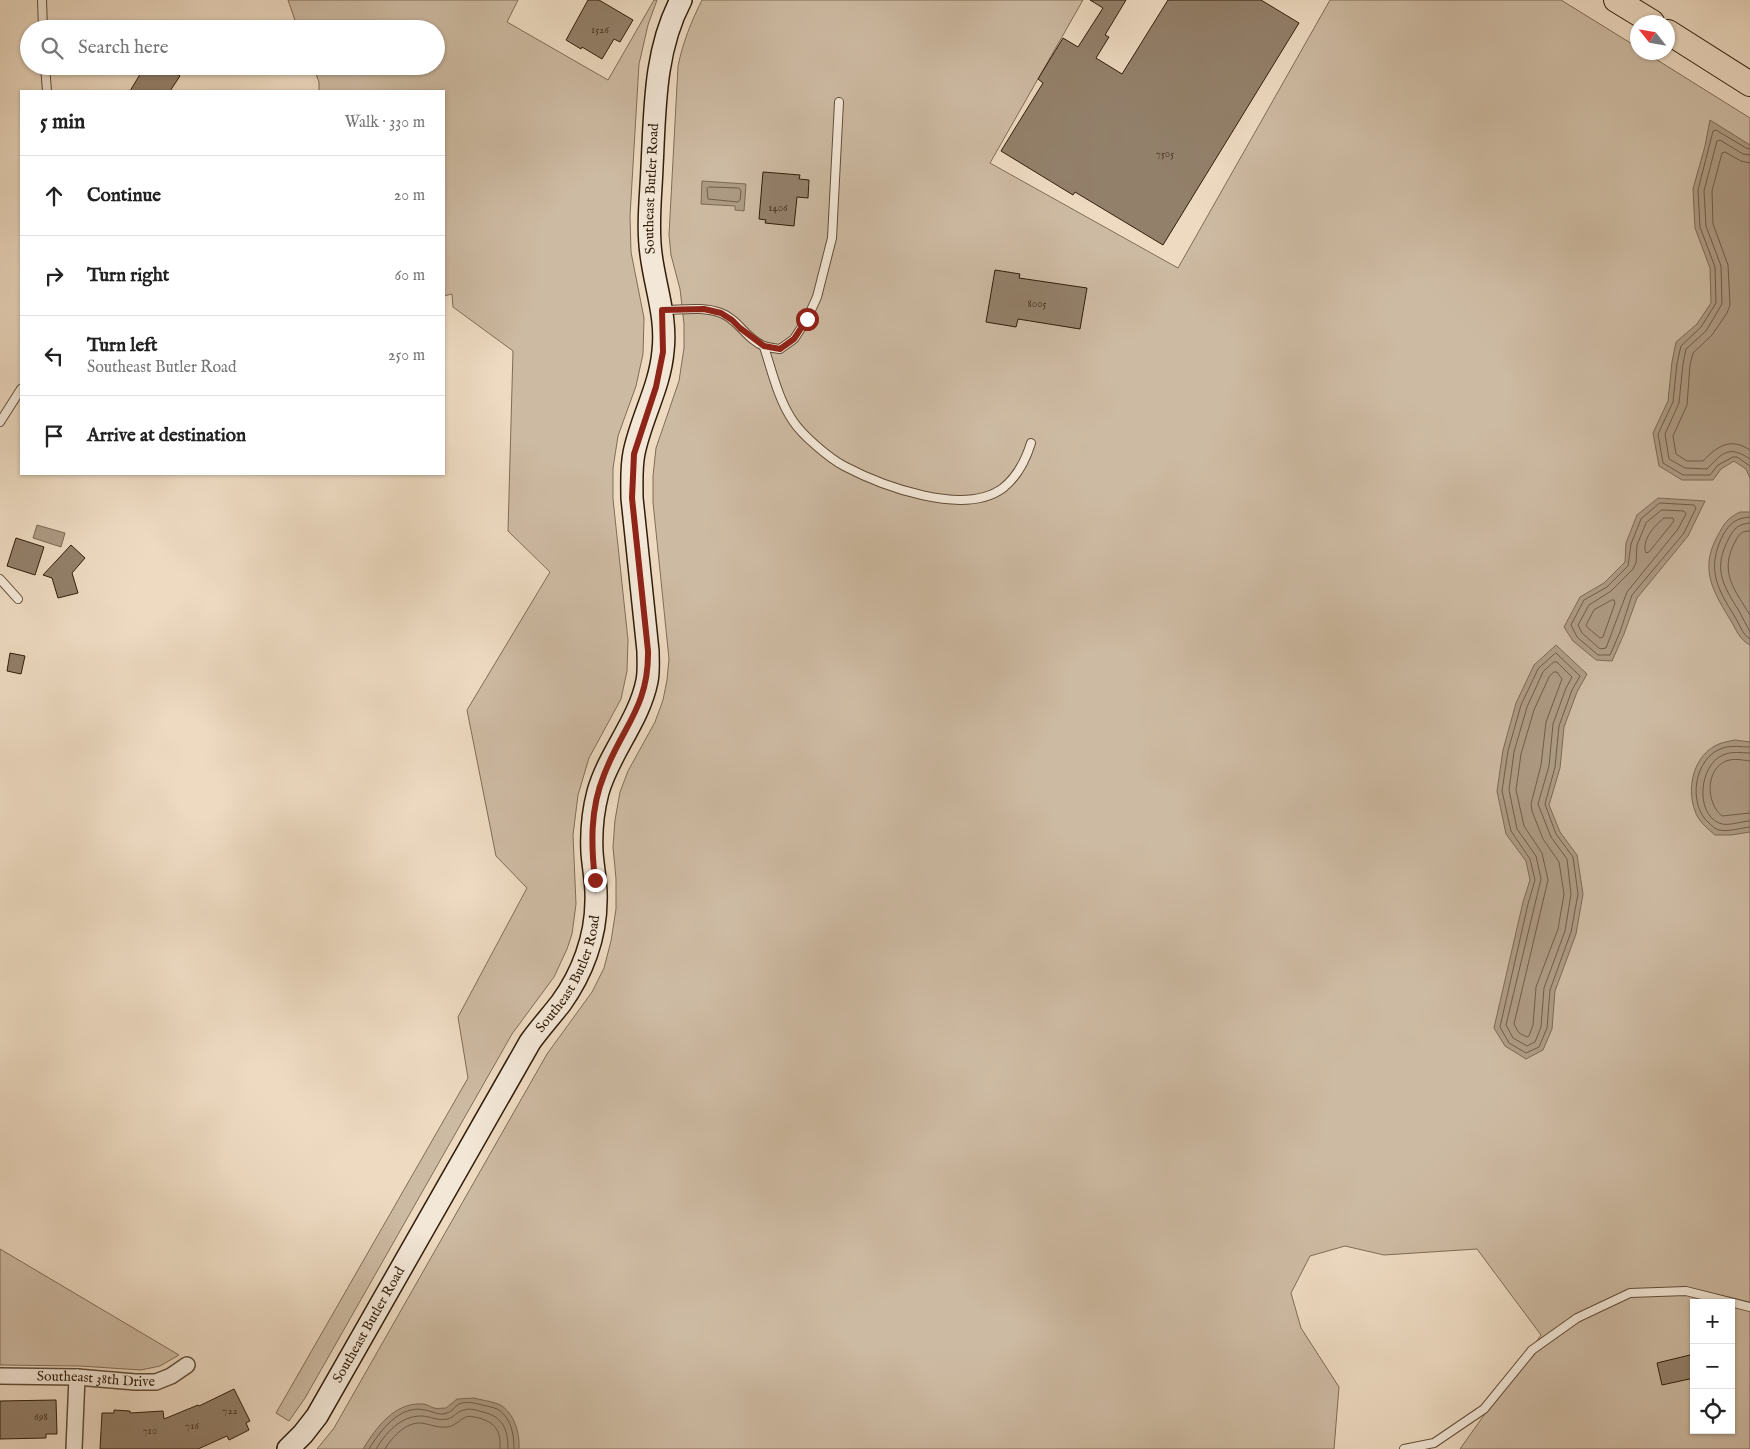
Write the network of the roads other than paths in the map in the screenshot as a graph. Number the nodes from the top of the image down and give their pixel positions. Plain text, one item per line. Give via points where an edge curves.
1 (42, 0) edge
2 (681, 0) edge
3 (1619, 1) edge
4 (1641, 15) edge
5 (43, 20) edge
6 (1675, 36) edge
7 (46, 75) edge
8 (1750, 84) edge
9 (47, 90) edge
10 (840, 102) dead end
11 (662, 310) junction
12 (764, 346) junction
13 (20, 391) edge
14 (0, 422) edge
15 (1031, 444) dead end
16 (0, 579) edge
17 (18, 599) dead end
18 (1750, 1307) edge
19 (187, 1365) dead end
20 (0, 1376) edge
21 (77, 1377) junction
22 (74, 1449) edge
23 (288, 1449) edge
24 (1404, 1449) edge

1 - 5 lane
2 - 11 main road, Southeast Butler Road via 664,46 656,96 649,233
3 - 4 main road
6 - 8 main road
7 - 9 lane
10 - 12 lane via 832,238 816,297 794,339 780,349
11 - 12 lane via 704,309 721,313
11 - 23 main road, Southeast Butler Road via 660,371 634,454 632,474 648,669 641,700 611,758 598,795 592,834 596,902 589,946 574,984 530,1042 317,1416
12 - 15 lane via 781,398 793,422 818,448 842,465 887,485 938,499 986,496 1003,488 1016,473
13 - 14 lane
16 - 17 lane
18 - 24 lane via 1686,1290 1630,1293 1577,1318 1532,1350 1484,1409 1434,1444
19 - 21 street, Southeast 38th Drive via 156,1382
20 - 21 street, Southeast 38th Drive
21 - 22 street

